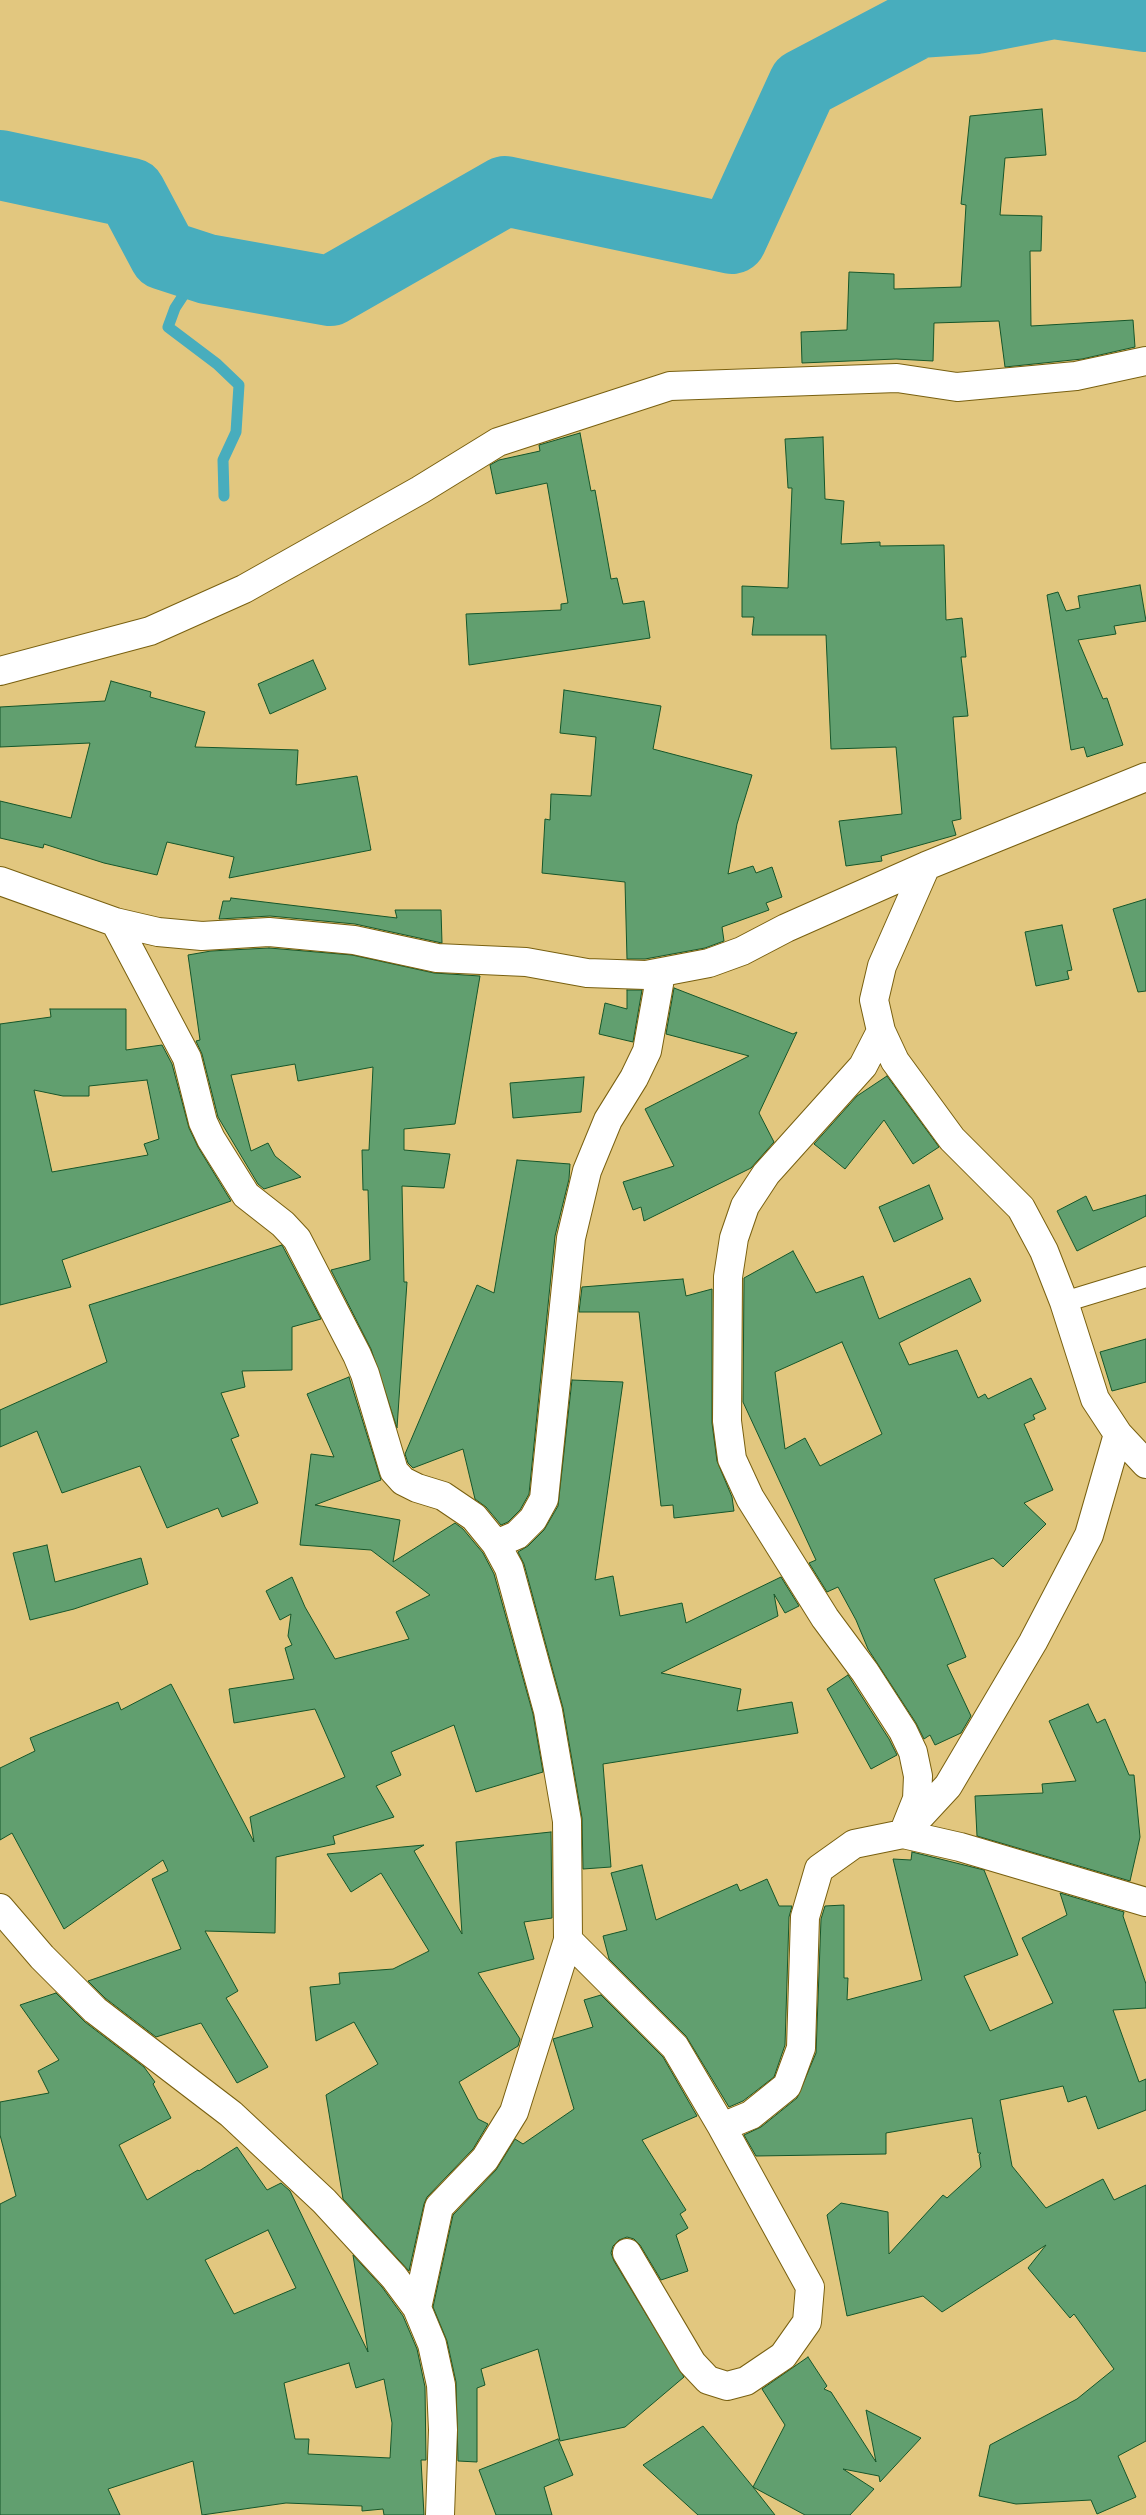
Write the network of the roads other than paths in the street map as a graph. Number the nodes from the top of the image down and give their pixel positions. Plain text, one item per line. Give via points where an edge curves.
1 (1146, 362) edge
2 (0, 671) edge
3 (1146, 777) edge
4 (926, 866) junction
5 (0, 881) edge
6 (115, 922) junction
7 (661, 973) junction
8 (881, 1031) junction
9 (1146, 1277) edge
10 (1064, 1302) junction
11 (1118, 1434) junction
12 (1146, 1464) edge
13 (496, 1544) junction
14 (903, 1834) junction
15 (1146, 1902) edge
16 (0, 1908) edge
17 (568, 1940) junction
18 (722, 2127) junction
19 (627, 2253) dead end
20 (417, 2308) junction
21 (440, 2515) edge

1 - 2 street via 1076,376 957,387 897,378 670,386 498,442 412,495 244,589 150,631
3 - 4 street
4 - 7 street via 742,951 709,963
4 - 8 street via 882,966 874,1000
5 - 6 street
6 - 7 street via 158,932 202,936 269,932 354,940 437,958 526,962 587,973
6 - 13 street via 187,1058 203,1122 211,1140 246,1195 297,1239 352,1347 365,1374 394,1470 403,1481 443,1496 474,1517
7 - 13 street via 647,1051 608,1120 587,1171 571,1238 544,1499 533,1519 517,1535
8 - 10 street via 895,1061 952,1139 1021,1208 1044,1251
8 - 14 street via 863,1066 766,1174 745,1206 734,1238 728,1277 727,1421 732,1459 750,1498 825,1618 903,1731 913,1752 918,1776 917,1799
9 - 10 lane
10 - 11 street via 1095,1399
11 - 12 street
11 - 14 street via 1089,1535 1033,1642 948,1786
13 - 17 street via 509,1568 548,1711 567,1821
14 - 15 street via 960,1847
14 - 18 street via 854,1844 819,1870 805,1917 801,2048 787,2086 751,2115
16 - 20 street via 95,2010 231,2114 324,2201 394,2277
17 - 18 street via 675,2047
17 - 20 street via 514,2112 486,2159 439,2207
18 - 19 street via 810,2287 808,2322 783,2356 746,2381 727,2386 708,2380 692,2363
20 - 21 street via 432,2344 441,2385

